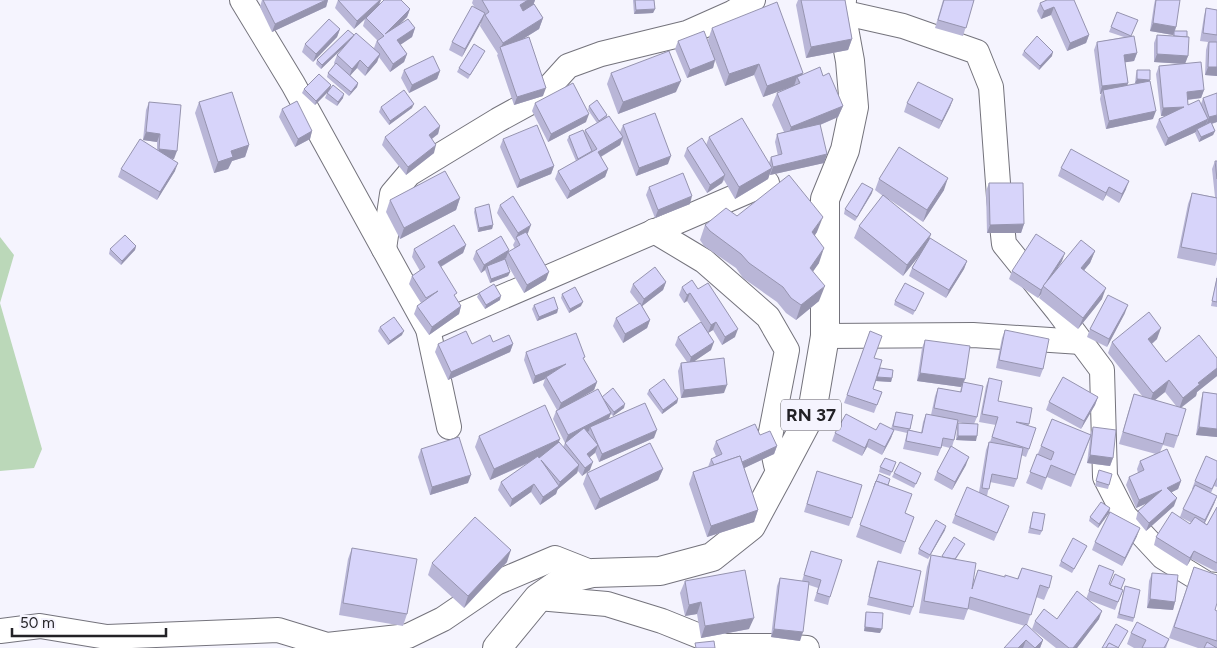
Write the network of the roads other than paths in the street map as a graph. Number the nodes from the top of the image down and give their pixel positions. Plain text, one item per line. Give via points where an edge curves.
1 (242, 0) edge
2 (753, 0) edge
3 (841, 6) edge
4 (767, 183) edge
5 (654, 231) junction
6 (384, 249) junction
7 (428, 329) junction
8 (825, 336) junction
9 (1081, 342) junction
10 (449, 427) dead end
11 (778, 476) junction
12 (593, 573) junction
13 (1217, 584) edge
14 (538, 598) junction
15 (0, 631) edge
16 (497, 648) edge
17 (808, 648) edge

1 - 6 street via 293,84
2 - 6 street via 687,33 601,54 568,66 540,97 409,174 392,194
3 - 8 main road, RN 37 via 854,106 845,150 825,199
3 - 9 street via 977,52 991,86 1004,244
4 - 5 street
5 - 7 street
5 - 11 street via 704,261 768,317 787,350 770,437
6 - 7 street
7 - 10 street
8 - 9 street via 973,335
8 - 11 main road, RN 37 via 812,412
9 - 13 street via 1102,370 1105,477 1125,516 1163,557 1207,584
11 - 12 main road, RN 37 via 751,526 712,557 660,571
12 - 14 main road, RN 37 via 564,580
12 - 15 street via 556,558 496,583 443,619 408,636 327,646 278,630 107,637 40,626
14 - 16 main road, RN 37
14 - 17 street via 607,604 662,620 724,646

